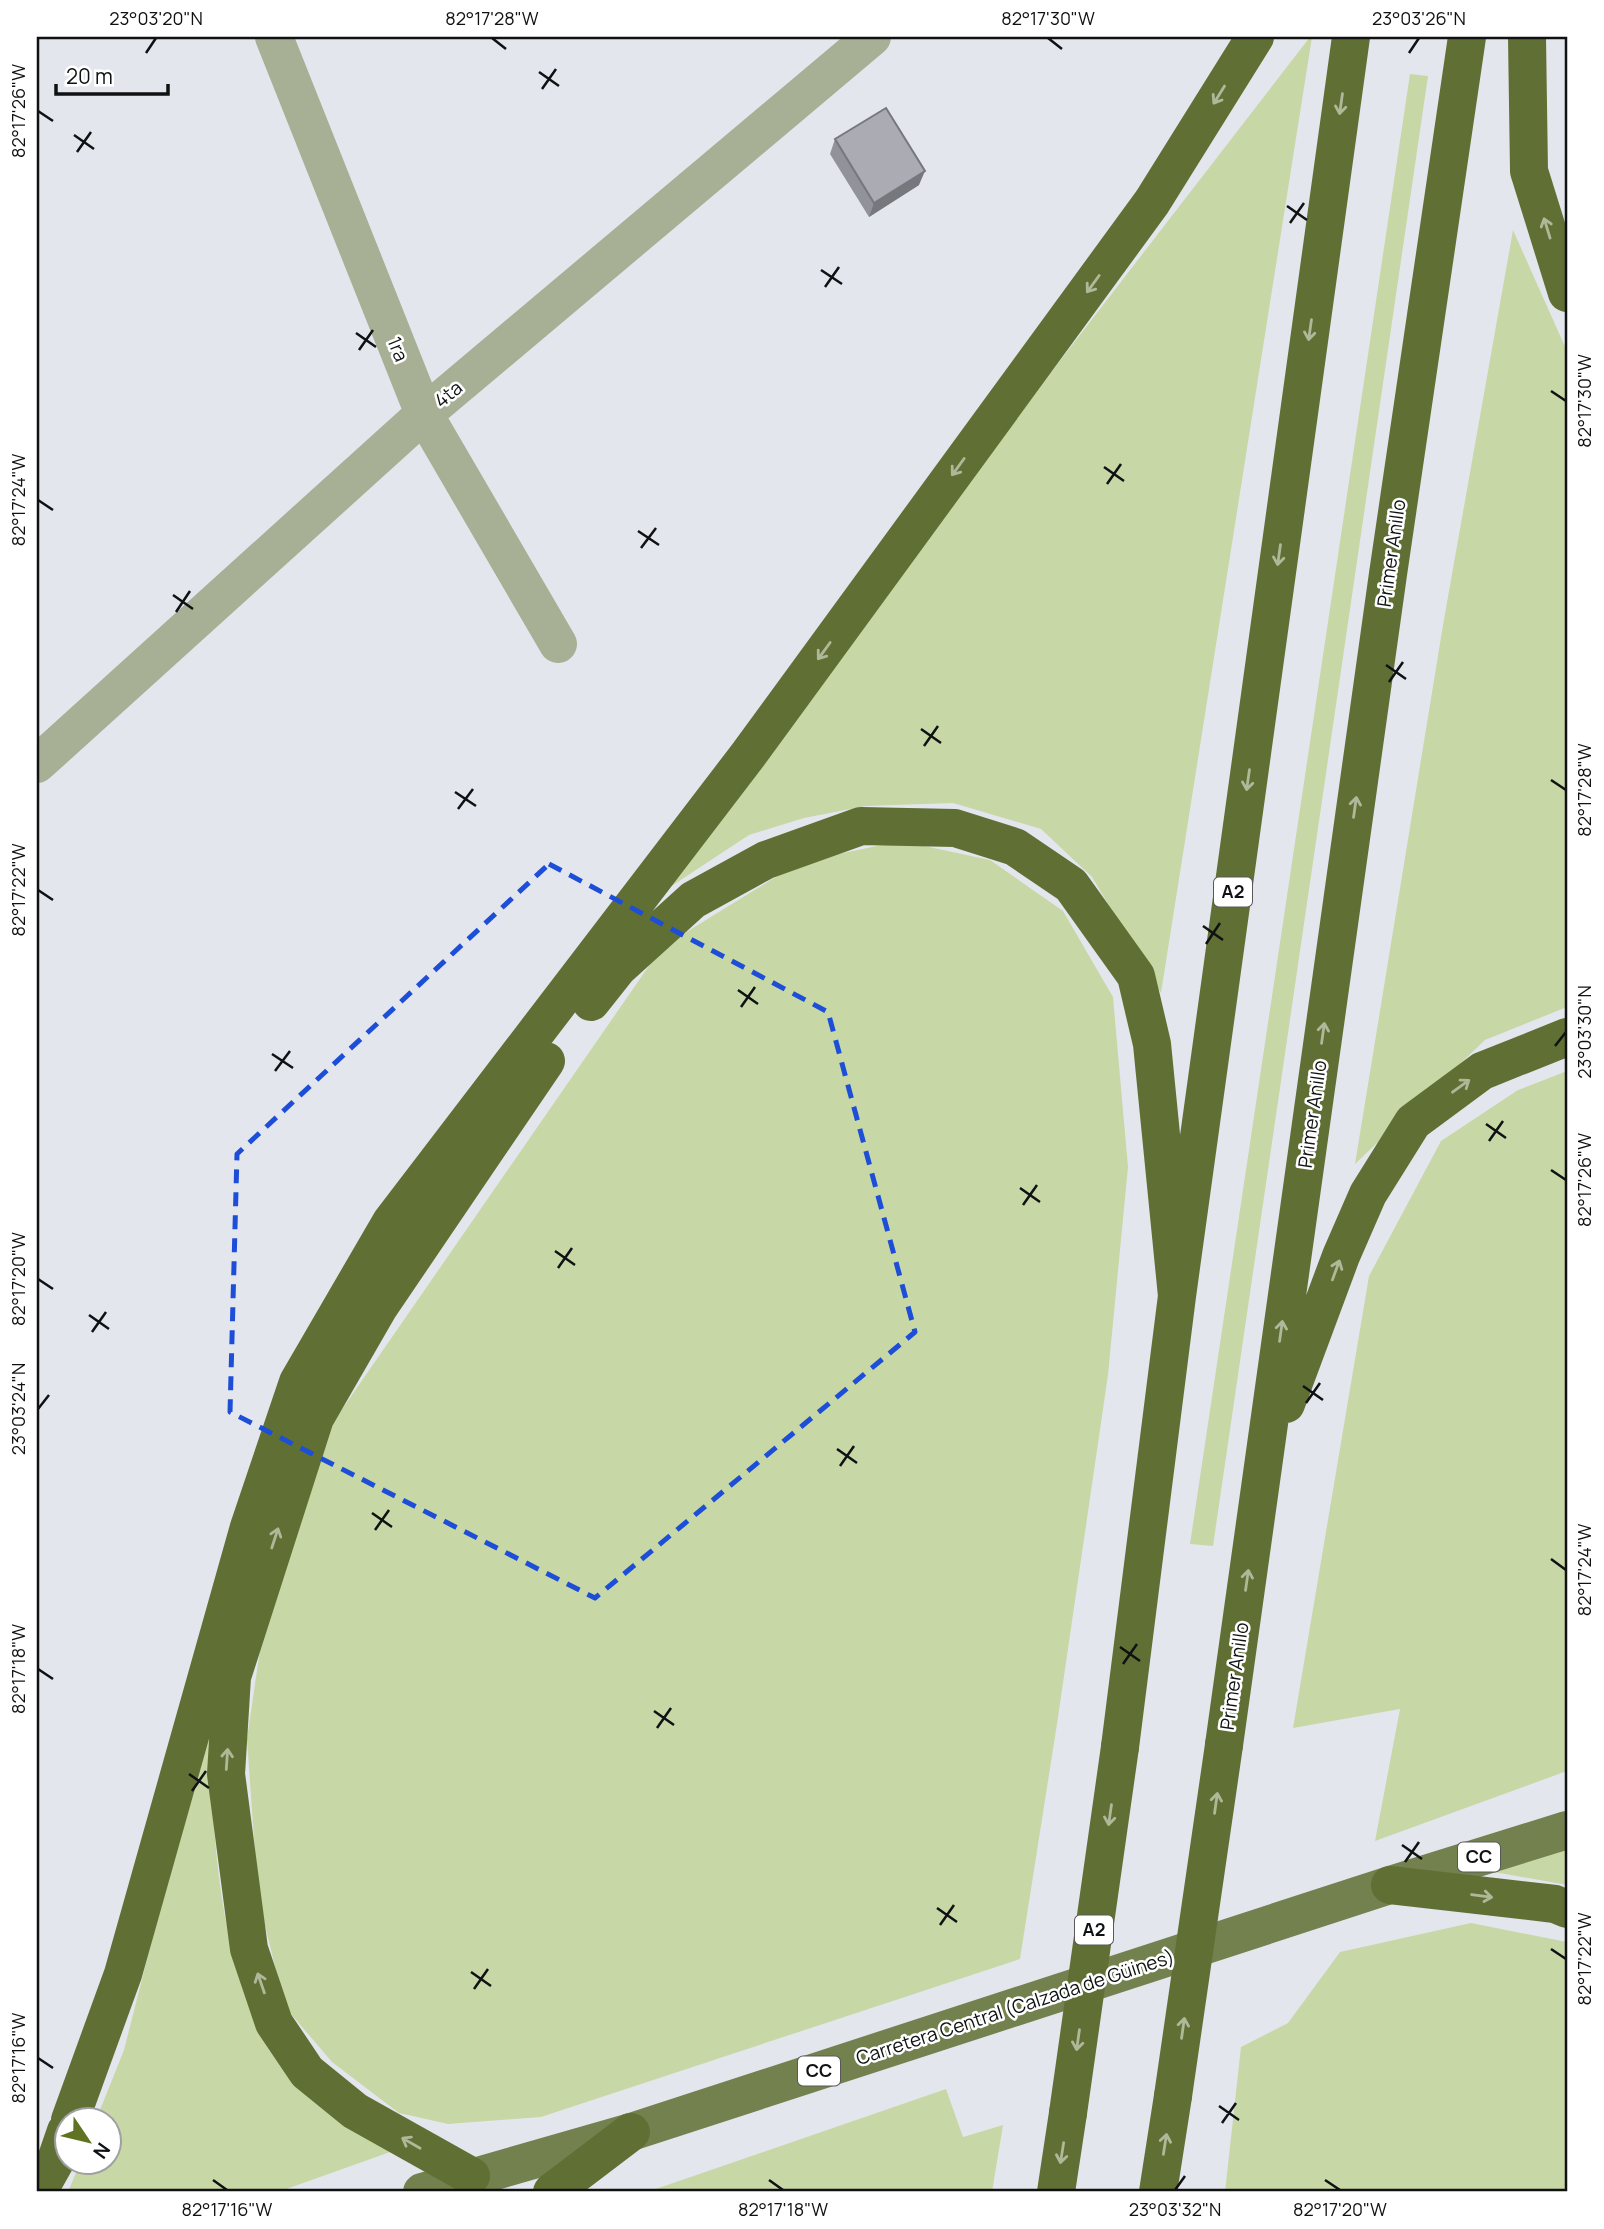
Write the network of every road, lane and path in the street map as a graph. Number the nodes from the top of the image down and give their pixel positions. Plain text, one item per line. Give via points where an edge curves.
1 (274, 37) edge
2 (872, 37) edge
3 (1255, 37) edge
4 (1351, 37) edge
5 (1466, 37) edge
6 (1527, 37) edge
7 (1567, 293) edge
8 (424, 414) junction
9 (558, 644) dead end
10 (37, 764) edge
11 (1567, 1037) edge
12 (1177, 1296) junction
13 (1261, 1471) junction
14 (1567, 1830) edge
15 (1390, 1885) junction
16 (1567, 1909) edge
17 (75, 2106) edge
18 (631, 2132) junction
19 (52, 2167) edge
20 (471, 2176) junction
21 (38, 2192) edge
22 (422, 2192) edge
23 (552, 2192) edge
24 (1056, 2192) edge
25 (1158, 2192) edge

1 - 8 street, 1ra
2 - 8 street, 4ta
3 -> 17 highway via 1144,214 748,755 391,1222 298,1382 249,1527 123,1974
4 -> 12 highway, A2
13 -> 5 highway, Primer Anillo
7 -> 6 highway via 1529,171
8 - 9 street, 1ra
8 - 10 street, 4ta
13 -> 11 highway via 1341,1256 1363,1207 1413,1122 1482,1071
20 -> 12 highway via 355,2110 306,2072 274,2023 249,1949 226,1774 232,1677 315,1418 379,1307 519,1099 618,968 693,900 766,860 860,826 955,828 1015,846 1071,885 1136,976 1152,1044
12 -> 24 highway, A2, bridge
25 -> 13 highway, Primer Anillo, bridge
14 - 15 main road, Carretera Central (Calzada de Güines) / CC
15 -> 16 highway
15 - 18 main road, Carretera Central (Calzada de Güines) / CC
18 - 20 main road, Carretera Central (Calzada de Güines) / CC
18 - 23 highway
19 - 21 highway
20 - 22 main road, Carretera Central (Calzada de Güines) / CC

